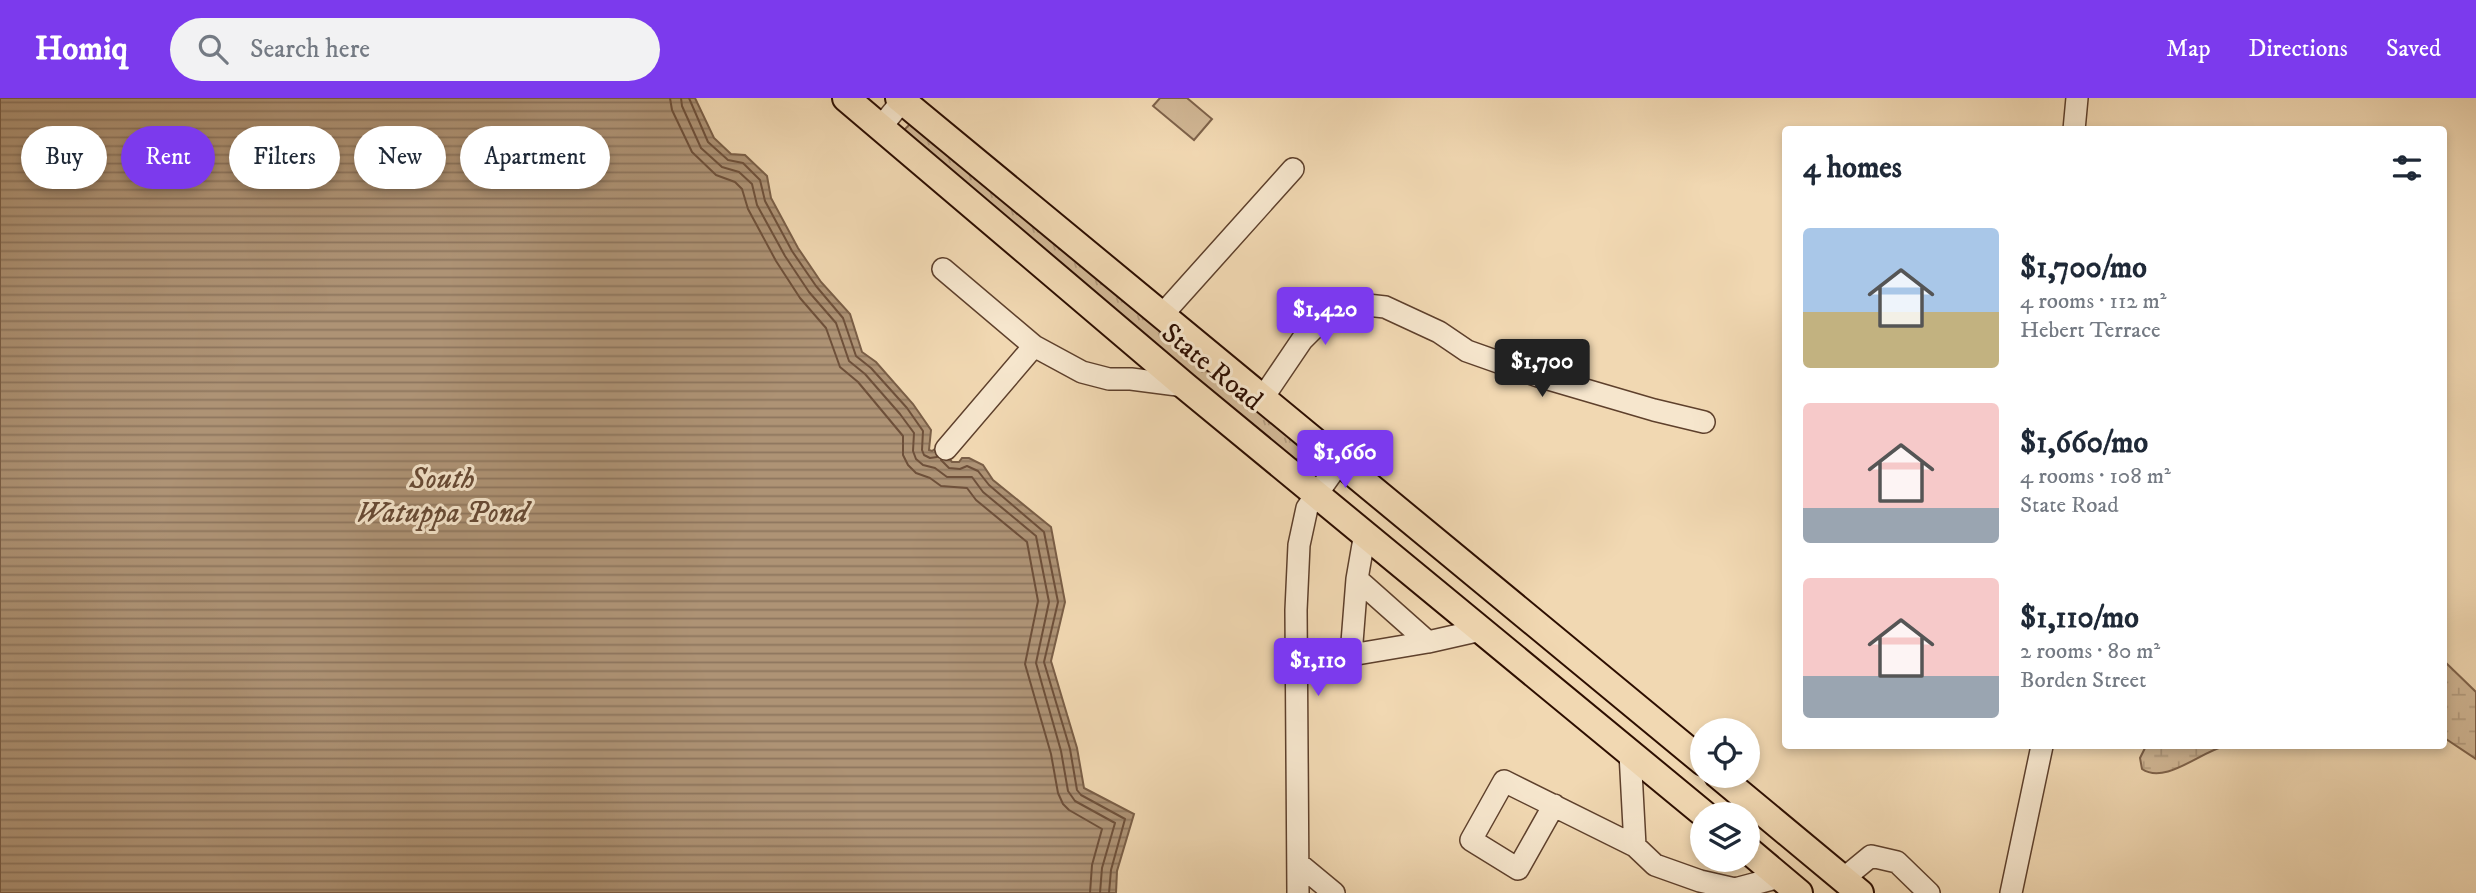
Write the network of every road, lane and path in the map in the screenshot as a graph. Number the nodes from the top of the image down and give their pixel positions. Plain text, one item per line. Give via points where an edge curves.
1 (846, 98) edge
2 (2077, 98) edge
3 (901, 99) edge
4 (2074, 126) edge
5 (881, 127) junction
6 (1293, 169) dead end
7 (943, 269) dead end
8 (1162, 315) junction
9 (1034, 346) junction
10 (1185, 386) junction
11 (1262, 399) junction
12 (1704, 422) dead end
13 (946, 449) dead end
14 (1339, 463) junction
15 (1317, 493) junction
16 (1365, 533) junction
17 (1357, 579) junction
18 (1481, 630) junction
19 (1428, 642) junction
20 (2041, 749) edge
21 (1690, 751) edge
22 (1630, 753) junction
23 (1734, 788) edge
24 (1690, 802) edge
25 (1554, 806) dead end
26 (1634, 846) junction
27 (1760, 860) edge
28 (1298, 864) junction
29 (1789, 885) edge
30 (1852, 886) edge
31 (1298, 893) edge
32 (1334, 893) edge
33 (1929, 893) edge
34 (2011, 893) edge

1 - 5 main road, State Road
2 - 4 street
3 - 5 street
3 - 8 main road, State Road
5 - 10 main road, State Road
6 - 8 street
7 - 9 street
8 - 11 main road, State Road
9 - 10 street via 1082,372
9 - 13 street
10 - 15 main road, State Road
11 - 12 street via 1302,340 1332,310 1358,304 1385,307 1439,332 1467,351 1538,376
11 - 14 main road, State Road
14 - 15 street
14 - 21 main road, State Road
15 - 16 main road, State Road
15 - 28 street via 1307,508 1299,545
16 - 17 street
16 - 18 main road, State Road
17 - 19 street
17 - 19 street via 1351,655
18 - 19 street
18 - 22 main road, State Road
20 - 34 street
22 - 24 main road, State Road
22 - 26 street
23 - 30 main road
25 - 26 street
26 - 29 street via 1656,865 1700,881 1735,889
27 - 29 main road
28 - 31 street
28 - 32 street
30 - 33 street via 1871,856 1897,862

